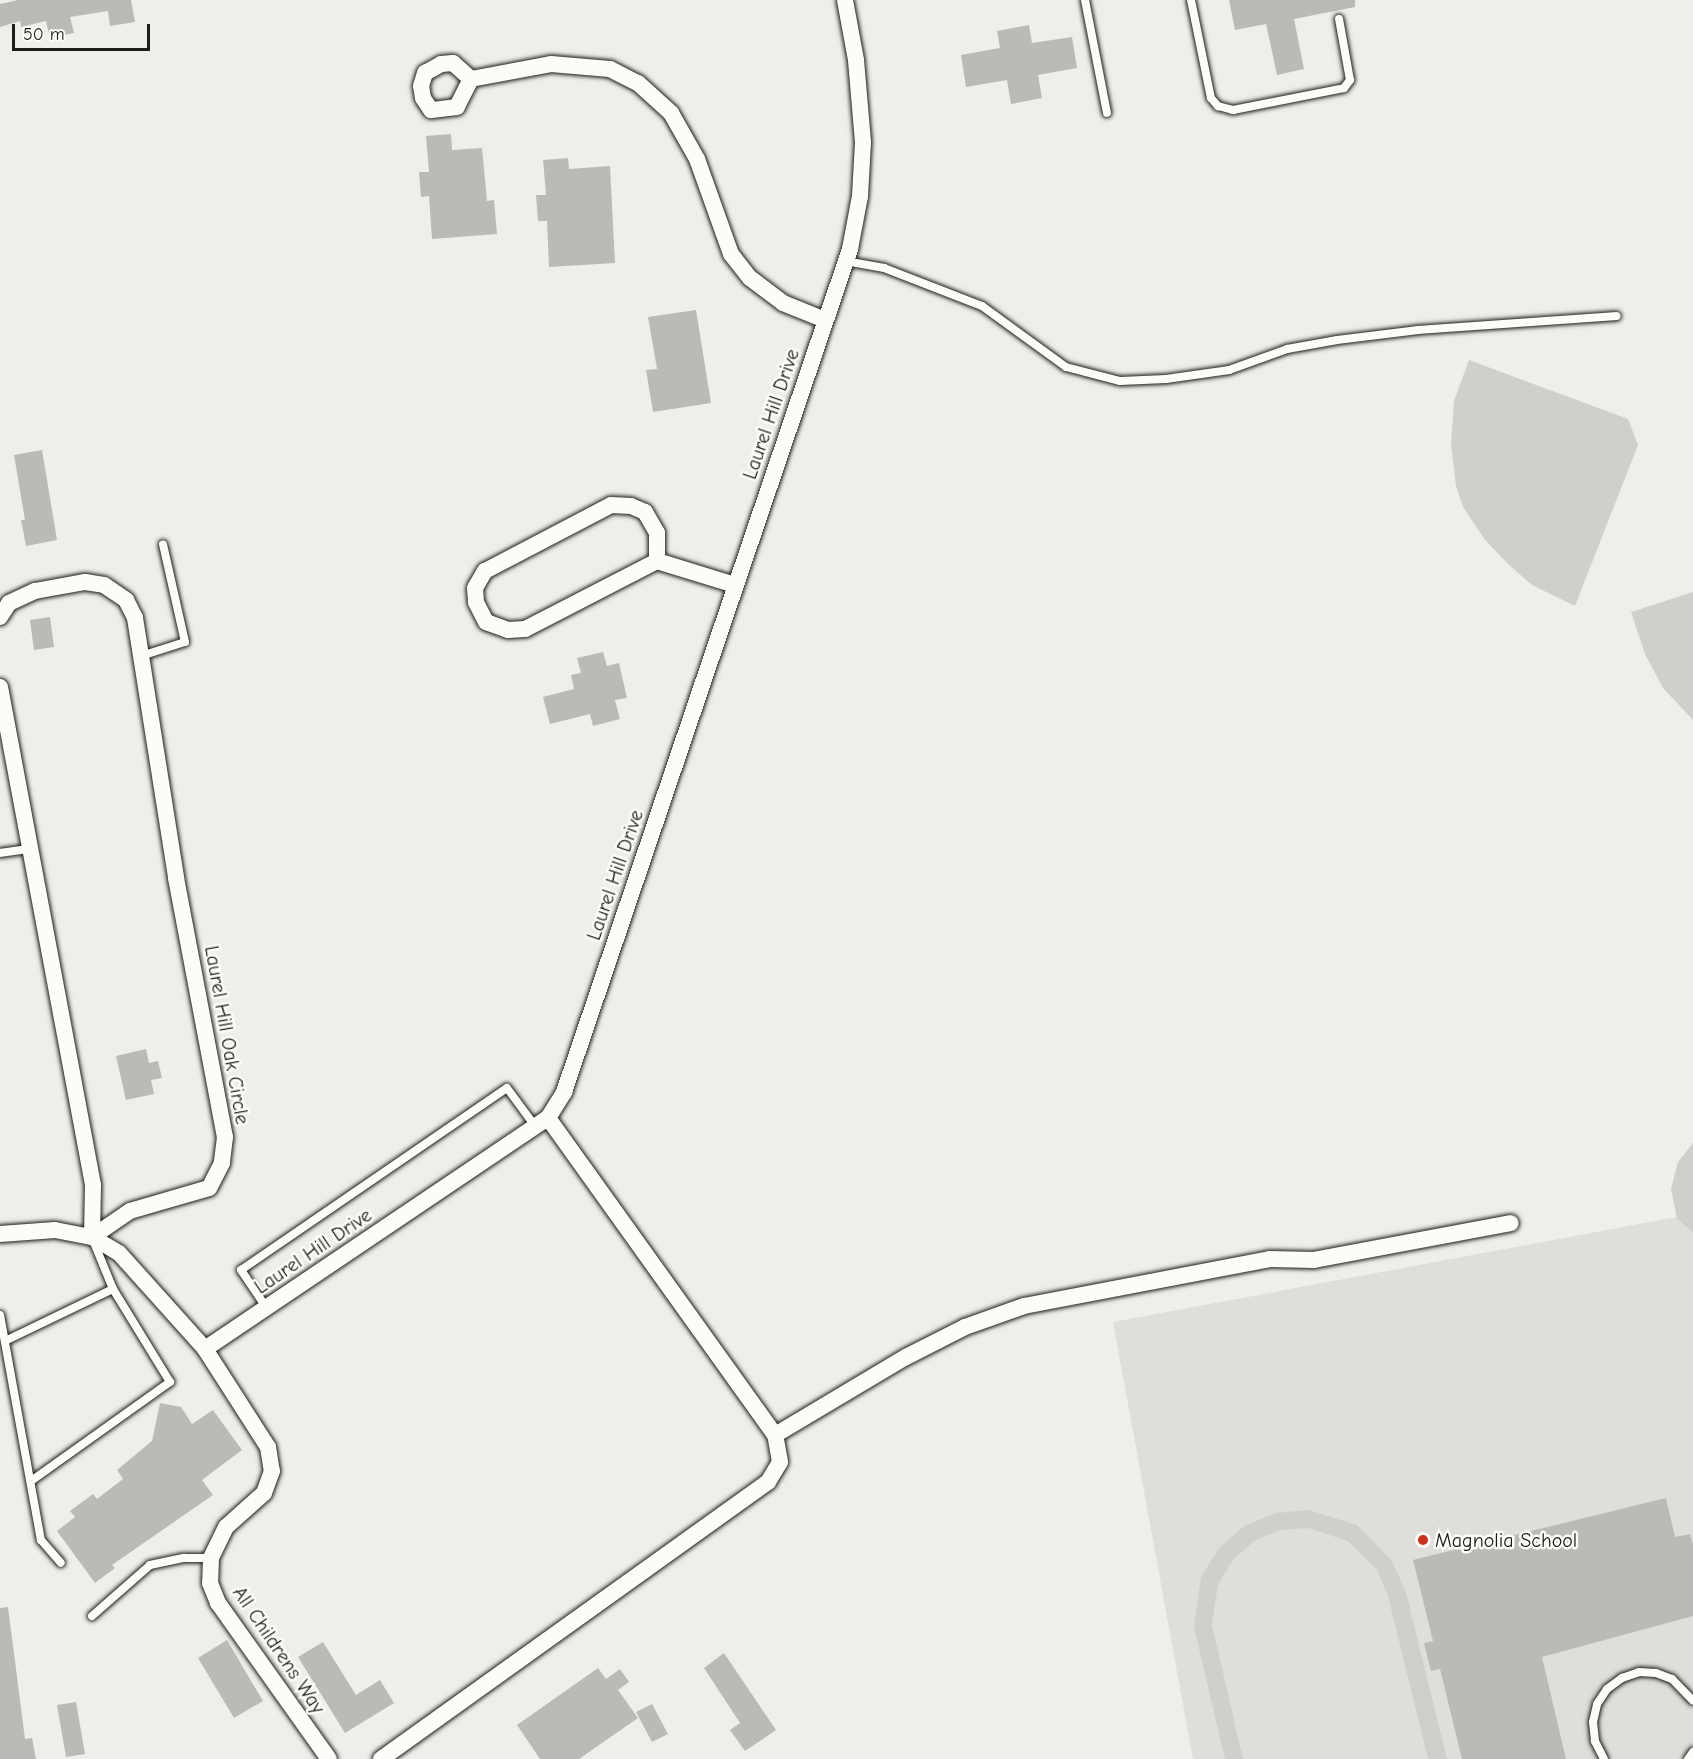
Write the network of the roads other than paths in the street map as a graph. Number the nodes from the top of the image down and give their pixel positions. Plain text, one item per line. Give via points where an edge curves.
1 (845, 0) edge
2 (1085, 0) edge
3 (1191, 0) edge
4 (1339, 19) dead end
5 (471, 79) dead end
6 (1107, 113) dead end
7 (845, 261) junction
8 (1617, 316) dead end
9 (825, 320) junction
10 (163, 544) dead end
11 (657, 561) junction
12 (735, 585) junction
13 (0, 618) edge
14 (141, 657) junction
15 (0, 687) edge
16 (5, 737) edge
17 (30, 849) junction
18 (0, 853) edge
19 (541, 1122) junction
20 (1511, 1223) dead end
21 (0, 1234) edge
22 (92, 1237) junction
23 (113, 1288) junction
24 (266, 1307) junction
25 (0, 1315) edge
26 (5, 1341) junction
27 (205, 1349) junction
28 (775, 1435) junction
29 (31, 1481) junction
30 (211, 1558) junction
31 (61, 1563) dead end
32 (92, 1616) dead end
33 (1693, 1701) edge
34 (1594, 1741) junction
35 (1693, 1752) edge
36 (329, 1759) edge
37 (381, 1759) edge
38 (1599, 1759) edge
39 (1604, 1759) edge
40 (1688, 1759) edge

1 - 7 street, Laurel Hill Drive via 856,60 862,142 860,196
2 - 6 lane
3 - 4 lane via 1211,98 1218,106 1233,110 1344,88 1350,81
5 - 9 street via 551,64 610,69 638,83 671,113 697,159 731,254 750,278 783,303
7 - 8 lane via 884,268 982,306 1066,367 1120,381 1229,370 1287,349 1349,339
7 - 9 street, Laurel Hill Drive
9 - 12 street, Laurel Hill Drive
10 - 14 lane via 185,642
11 - 11 street via 657,532 645,512 631,506 611,505 485,571 475,588 476,602 486,622 508,630 525,628
11 - 12 street
12 - 19 street, Laurel Hill Drive via 564,1092
13 - 14 street, Laurel Hill Oak Circle via 9,603 35,591 85,582 104,585 126,600 135,618
14 - 22 street, Laurel Hill Oak Circle via 176,878 225,1137 222,1163 209,1188 130,1211
15 - 16 street
16 - 17 street
17 - 18 lane
17 - 22 street via 93,1185
19 - 24 street, Laurel Hill Drive
19 - 24 lane via 507,1088 241,1270
19 - 28 street
20 - 28 street via 1314,1260 1270,1259 1024,1306 965,1327 916,1352
21 - 22 street via 54,1230
22 - 23 lane
22 - 27 street via 119,1253
23 - 26 lane
23 - 29 lane via 170,1382
24 - 27 street, Laurel Hill Drive
25 - 26 lane
26 - 29 lane
27 - 30 street, All Childrens Way via 268,1447 272,1471 264,1493 226,1527
28 - 37 street via 780,1462 768,1482
29 - 31 lane via 41,1540
30 - 32 lane via 184,1558 150,1565
30 - 36 street, All Childrens Way via 210,1583 218,1603
33 - 34 lane via 1672,1679 1656,1673 1639,1672 1622,1678 1607,1689 1597,1704
34 - 38 lane
34 - 39 lane
35 - 40 lane

